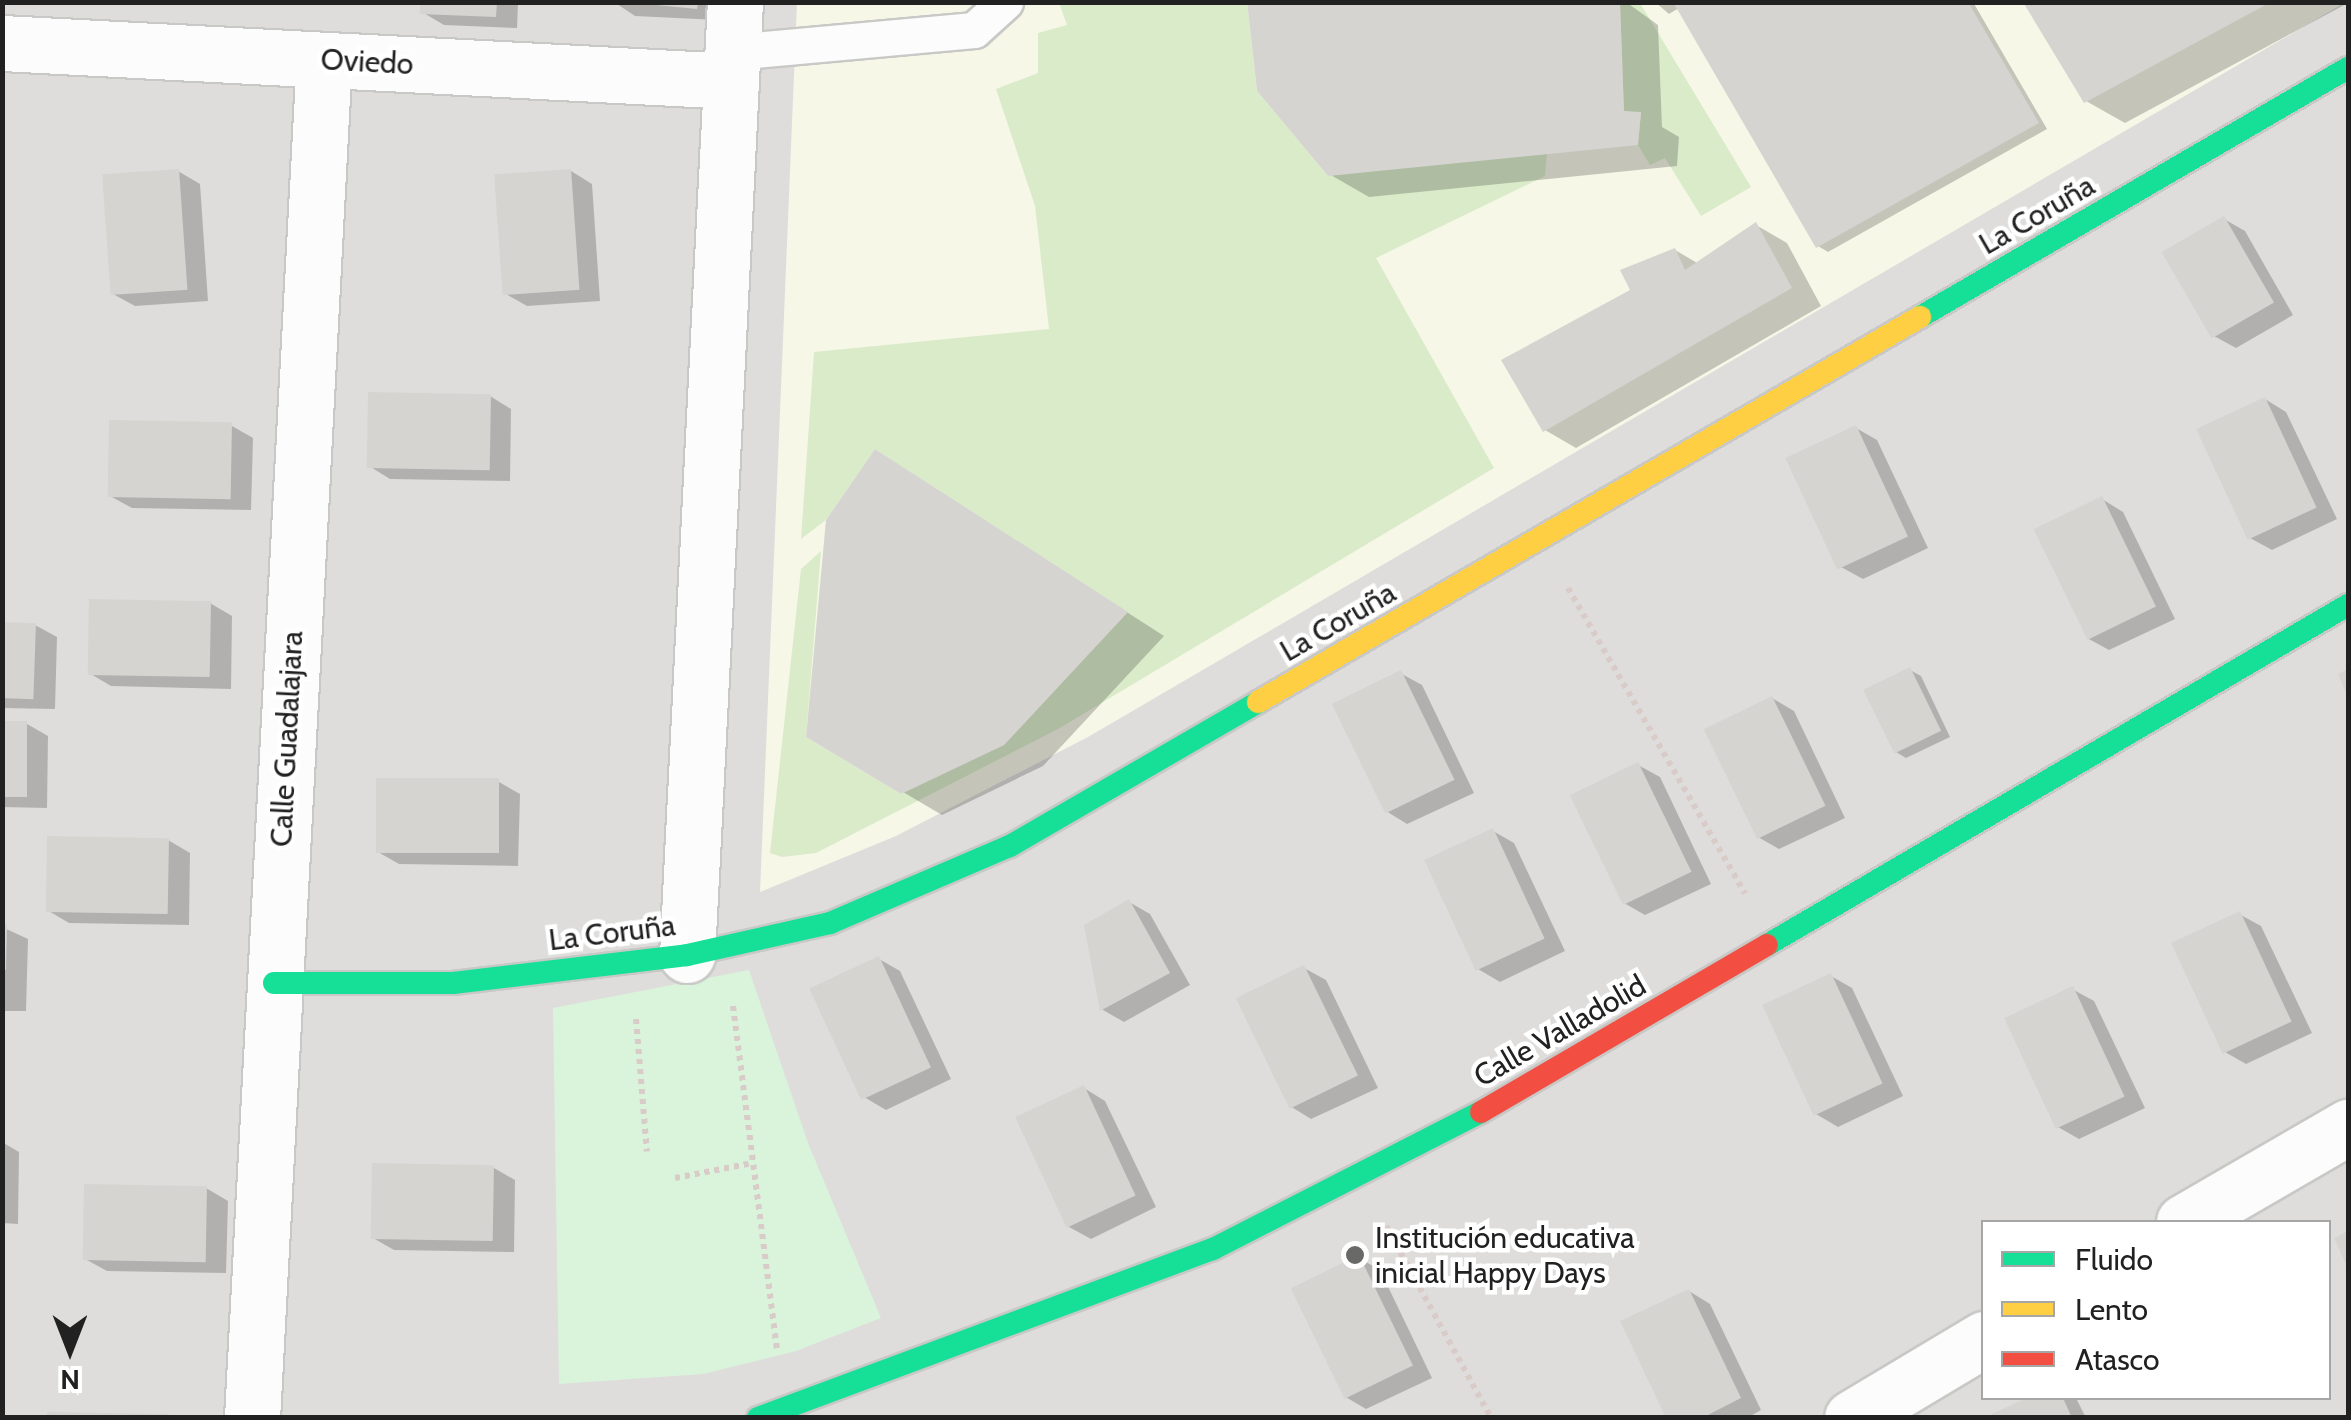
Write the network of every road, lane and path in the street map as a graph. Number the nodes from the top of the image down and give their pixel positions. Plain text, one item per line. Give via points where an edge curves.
1 (1005, 2) edge
2 (2, 44) edge
3 (733, 45) edge
4 (324, 60) junction
5 (2348, 68) edge
6 (1540, 540) junction
7 (2348, 605) edge
8 (1774, 941) junction
9 (706, 951) junction
10 (274, 983) junction
11 (634, 1002) dead end
12 (2348, 1127) edge
13 (647, 1152) dead end
14 (753, 1163) junction
15 (1359, 1177) junction
16 (675, 1178) dead end
17 (2187, 1220) edge
18 (1981, 1342) edge
19 (1914, 1401) edge
20 (785, 1411) junction
21 (252, 1418) edge
22 (758, 1418) edge
23 (1492, 1418) edge
24 (1852, 1418) edge

1 - 3 lane via 974,30
2 - 4 street, Oviedo
3 - 4 street, Oviedo
3 - 9 street
4 - 10 street, Calle Guadalajara
5 - 6 street, La Coruña
6 - 8 path
6 - 9 street, La Coruña via 1010,846 830,922
7 - 8 street, Calle Valladolid
8 - 15 street, Calle Valladolid
9 - 10 street, La Coruña via 453,983
9 - 14 path
10 - 21 street, Calle Guadalajara
11 - 13 path
12 - 17 street
14 - 16 path
14 - 20 path
15 - 20 street, Calle Valladolid via 1213,1249
15 - 23 path
18 - 19 street
19 - 24 street
20 - 22 street, Calle Valladolid

